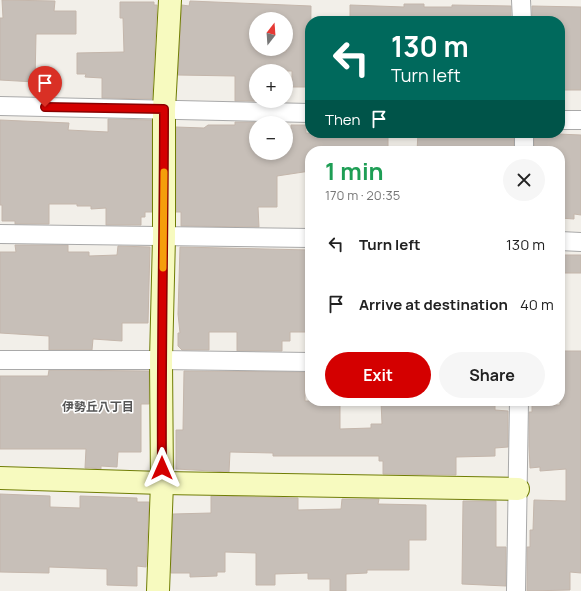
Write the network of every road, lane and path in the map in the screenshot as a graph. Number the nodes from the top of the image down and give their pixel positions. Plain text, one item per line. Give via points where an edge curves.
1 (170, 0) edge
2 (521, 0) edge
3 (522, 16) edge
4 (0, 106) edge
5 (164, 109) junction
6 (305, 113) edge
7 (565, 120) edge
8 (581, 120) edge
9 (0, 234) edge
10 (164, 237) junction
11 (305, 238) edge
12 (565, 241) edge
13 (581, 242) edge
14 (0, 360) edge
15 (161, 360) junction
16 (305, 362) edge
17 (519, 406) edge
18 (0, 478) edge
19 (162, 483) junction
20 (518, 489) junction
21 (158, 591) edge
22 (516, 591) edge

1 - 5 street
2 - 3 street
4 - 5 street
5 - 6 street
5 - 10 street
7 - 8 street
9 - 10 street
10 - 11 street
10 - 15 street
12 - 13 street
14 - 15 street
15 - 16 street
15 - 19 street
17 - 20 street
18 - 19 street
19 - 20 street
19 - 21 street
20 - 22 street

